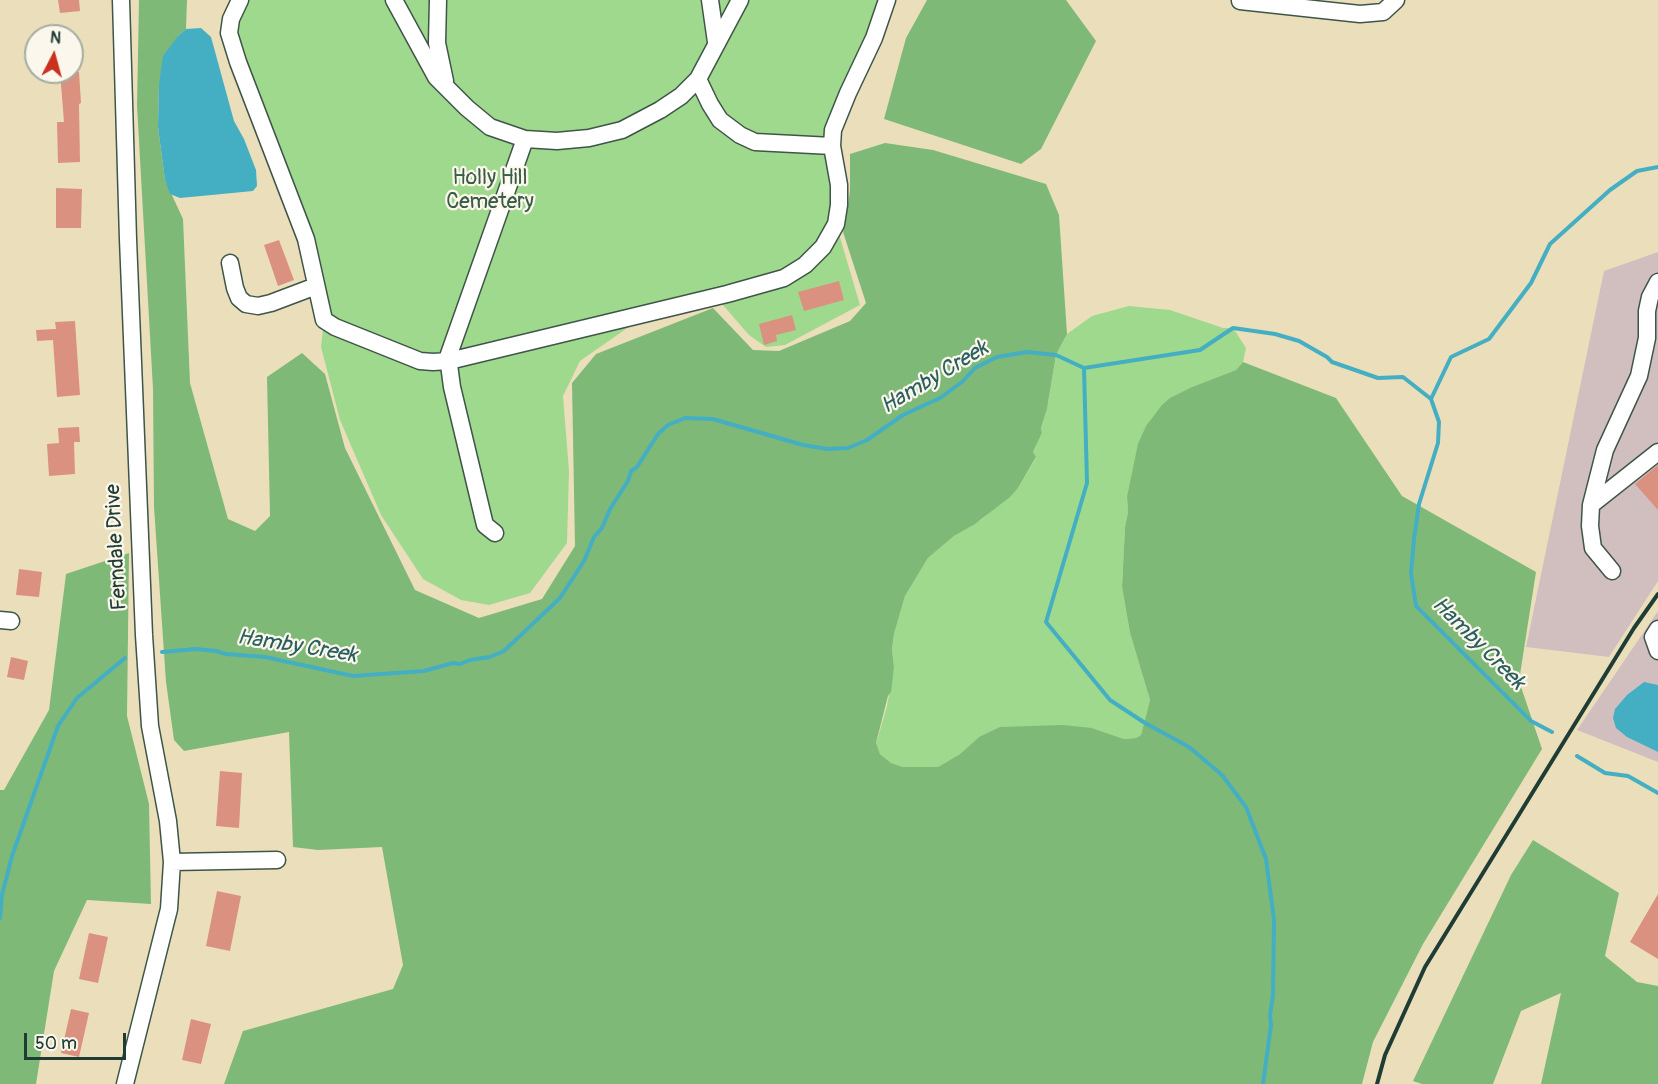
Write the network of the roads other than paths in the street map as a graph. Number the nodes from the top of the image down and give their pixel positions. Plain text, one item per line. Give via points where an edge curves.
1 (121, 0) edge
2 (240, 0) edge
3 (394, 0) edge
4 (438, 0) edge
5 (710, 0) edge
6 (740, 0) edge
7 (887, 0) edge
8 (1396, 0) edge
9 (1240, 1) edge
10 (716, 42) junction
11 (698, 79) junction
12 (446, 87) junction
13 (525, 138) junction
14 (832, 146) junction
15 (230, 263) dead end
16 (1658, 282) edge
17 (316, 286) junction
18 (449, 361) junction
19 (1658, 452) edge
20 (1591, 506) junction
21 (495, 533) dead end
22 (1612, 571) dead end
23 (1658, 629) edge
24 (1658, 651) edge
25 (277, 860) dead end
26 (172, 862) junction
27 (125, 1084) edge

1 - 26 street, Ferndale Drive via 145,656 150,726
2 - 17 street via 231,19 230,33 306,239
3 - 12 street via 436,77
4 - 12 street via 437,43
5 - 10 street
6 - 10 street
7 - 14 street via 833,130
8 - 9 street via 1383,12 1360,14
10 - 11 street
11 - 13 street via 681,96 622,130 557,141
11 - 14 street via 720,120 740,135 754,142
12 - 13 street via 490,127
13 - 18 street
14 - 18 street via 839,185 836,224 823,247 805,266 784,278
15 - 17 street via 235,288 246,304 271,303
16 - 20 street via 1647,311 1647,338 1639,376 1605,450
17 - 18 street via 324,320 335,327 420,361
18 - 21 street via 485,525
19 - 20 street
20 - 22 street via 1593,548
23 - 24 street via 1653,637
25 - 26 street
26 - 27 street, Ferndale Drive via 169,909

